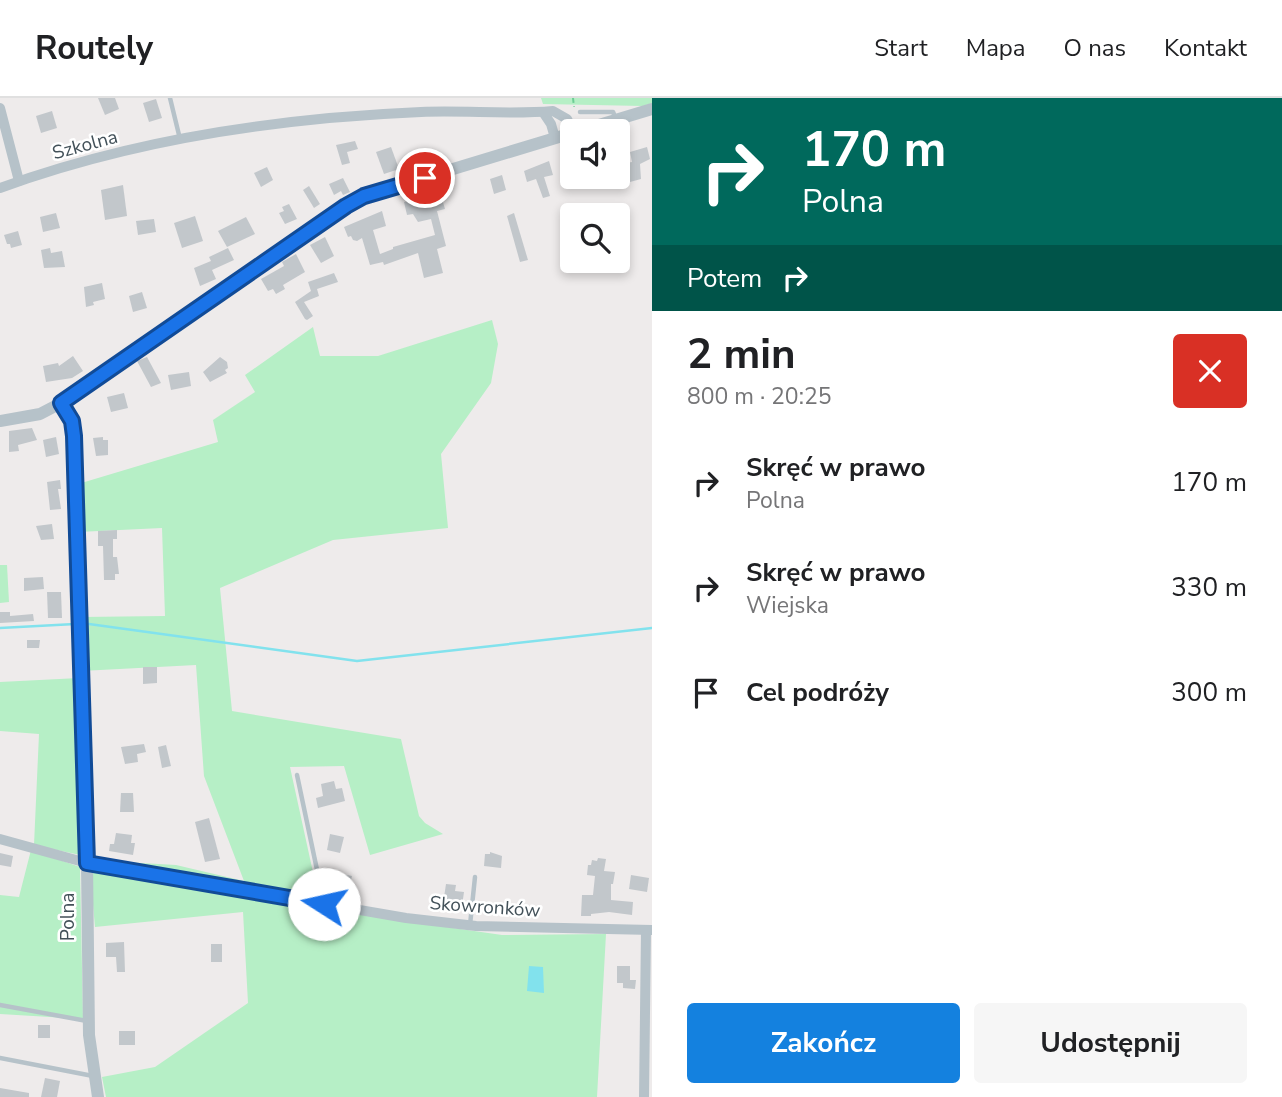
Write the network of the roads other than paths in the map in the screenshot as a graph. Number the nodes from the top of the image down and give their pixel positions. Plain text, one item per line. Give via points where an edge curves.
1 (170, 98) edge
2 (0, 108) edge
3 (652, 109) edge
4 (543, 112) junction
5 (580, 112) dead end
6 (567, 119) edge
7 (616, 119) edge
8 (620, 119) edge
9 (560, 136) edge
10 (555, 138) junction
11 (180, 139) junction
12 (19, 181) junction
13 (0, 188) edge
14 (61, 403) junction
15 (0, 421) edge
16 (297, 775) dead end
17 (0, 839) edge
18 (87, 863) junction
19 (475, 877) dead end
20 (324, 904) junction
21 (470, 926) junction
22 (649, 930) edge
23 (0, 1005) edge
24 (88, 1022) junction
25 (0, 1058) edge
26 (94, 1076) junction
27 (98, 1097) edge
28 (644, 1097) edge

1 - 11 lane
2 - 12 street
3 - 8 street
4 - 6 street, Szkolna via 554,111
4 - 10 street
4 - 11 street, Szkolna via 348,116
5 - 7 lane via 613,112
9 - 10 street
10 - 14 street via 364,196
11 - 12 street, Szkolna
12 - 13 street, Szkolna
14 - 15 street via 40,414
14 - 18 street, Polna via 72,421 74,436
16 - 20 lane
17 - 18 street, Skowronków
18 - 20 street, Skowronków
18 - 24 street, Polna
19 - 21 lane
20 - 21 street, Skowronków
21 - 22 street, Skowronków
22 - 28 street, Skowronków
23 - 24 lane
24 - 26 street, Polna
25 - 26 lane
26 - 27 street, Polna

